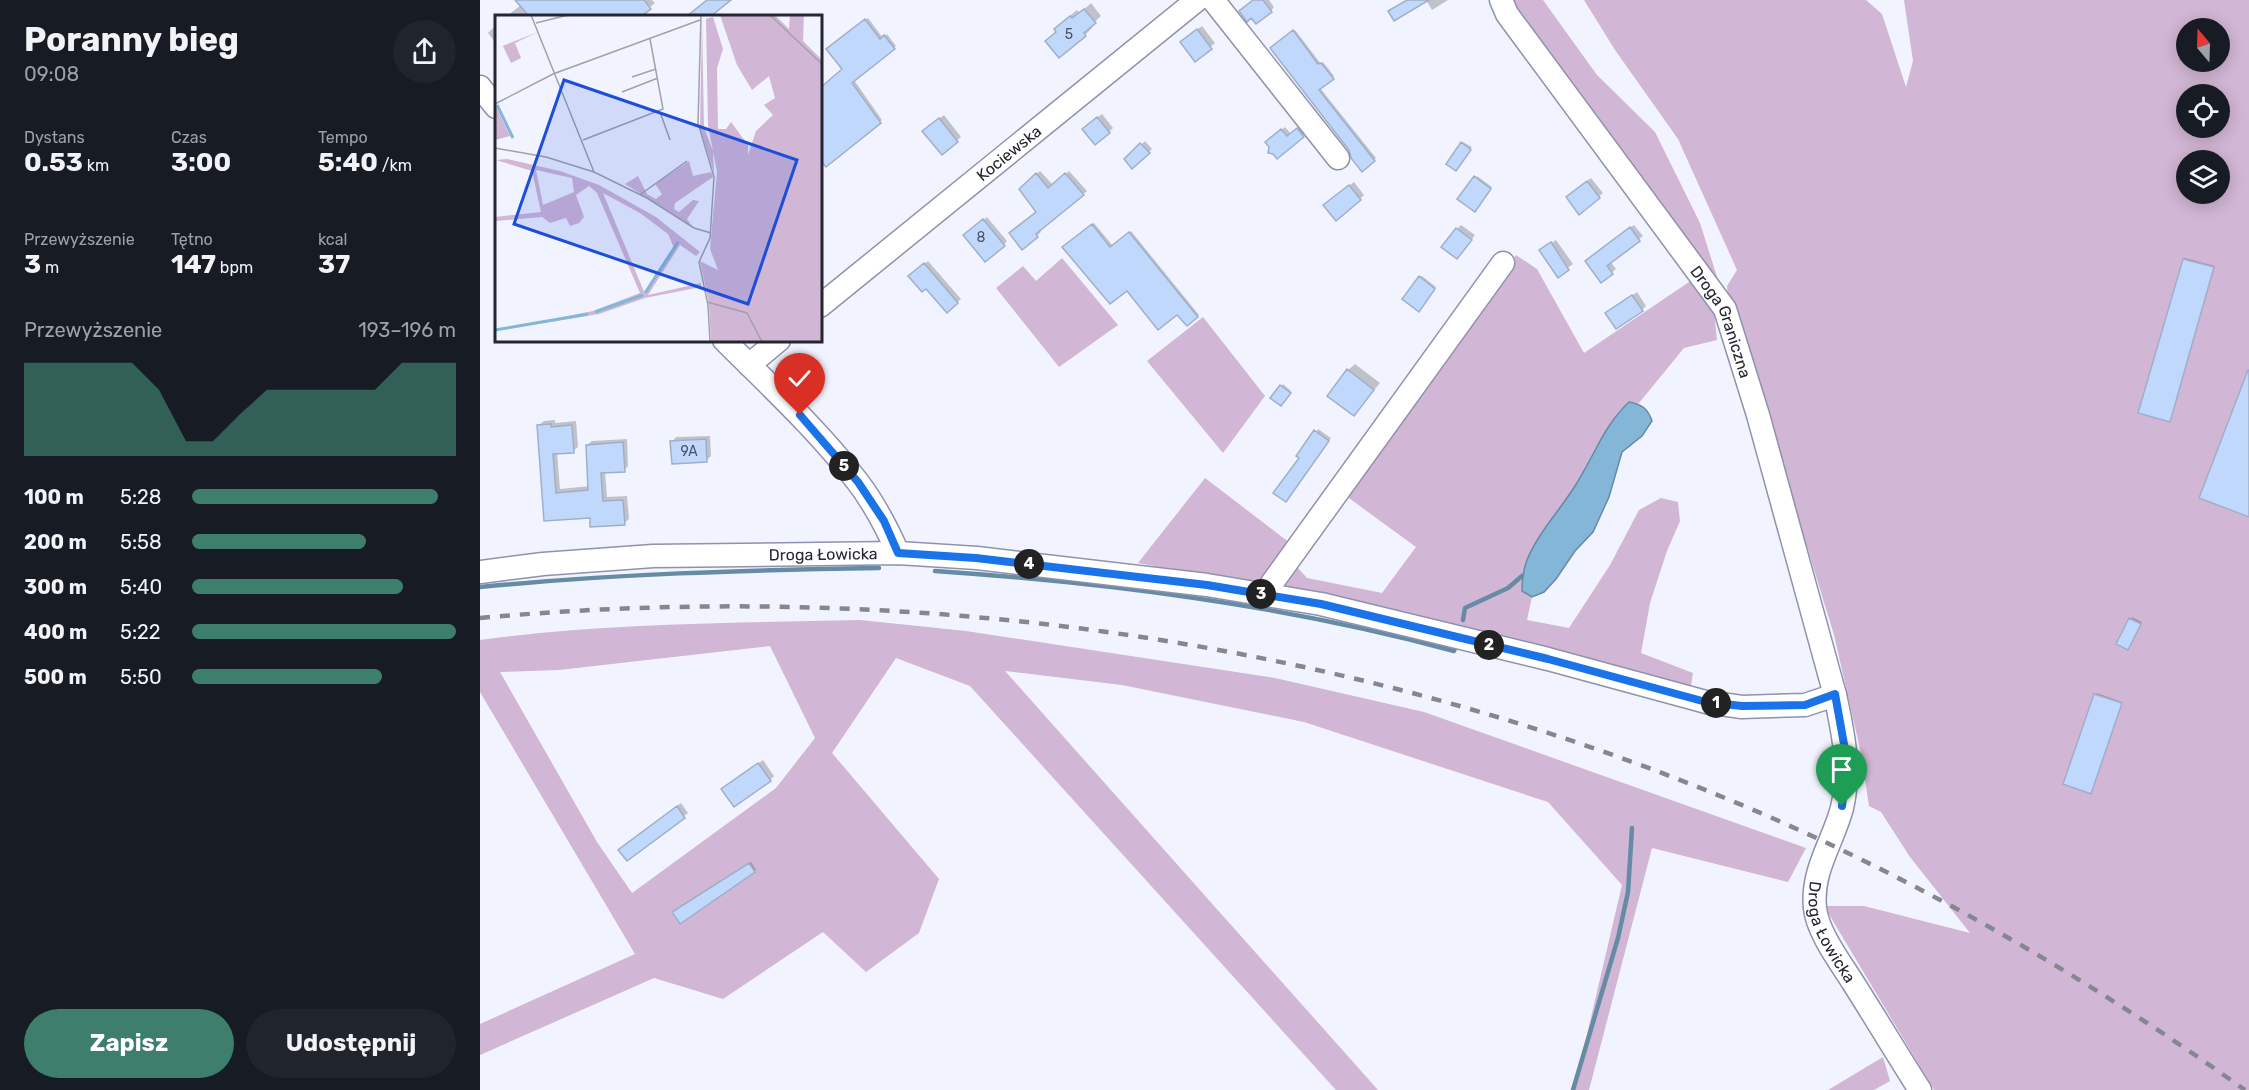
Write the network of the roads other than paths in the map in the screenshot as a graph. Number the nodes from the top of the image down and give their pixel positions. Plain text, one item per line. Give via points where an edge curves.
1 (1197, 0) edge
2 (1213, 0) edge
3 (1501, 0) edge
4 (480, 87) edge
5 (495, 106) edge
6 (1338, 158) dead end
7 (1503, 263) dead end
8 (822, 304) edge
9 (726, 342) edge
10 (777, 342) edge
11 (749, 365) junction
12 (898, 553) junction
13 (480, 572) edge
14 (1269, 596) junction
15 (1835, 694) junction
16 (1920, 1090) edge

1 - 8 street, Kociewska
2 - 6 street
3 - 15 street, Droga Graniczna via 1514,24 1725,309
4 - 5 street
7 - 14 street via 1272,583
9 - 11 street
10 - 11 street
11 - 12 street via 800,415 858,482 884,521
12 - 13 street, Droga Łowicka via 653,556
12 - 14 street, Droga Łowicka via 976,558
14 - 15 street, Droga Łowicka via 1321,604 1548,659 1706,702 1805,705
15 - 16 street, Droga Łowicka via 1847,761 1845,784 1842,806 1815,886 1815,910 1833,950

